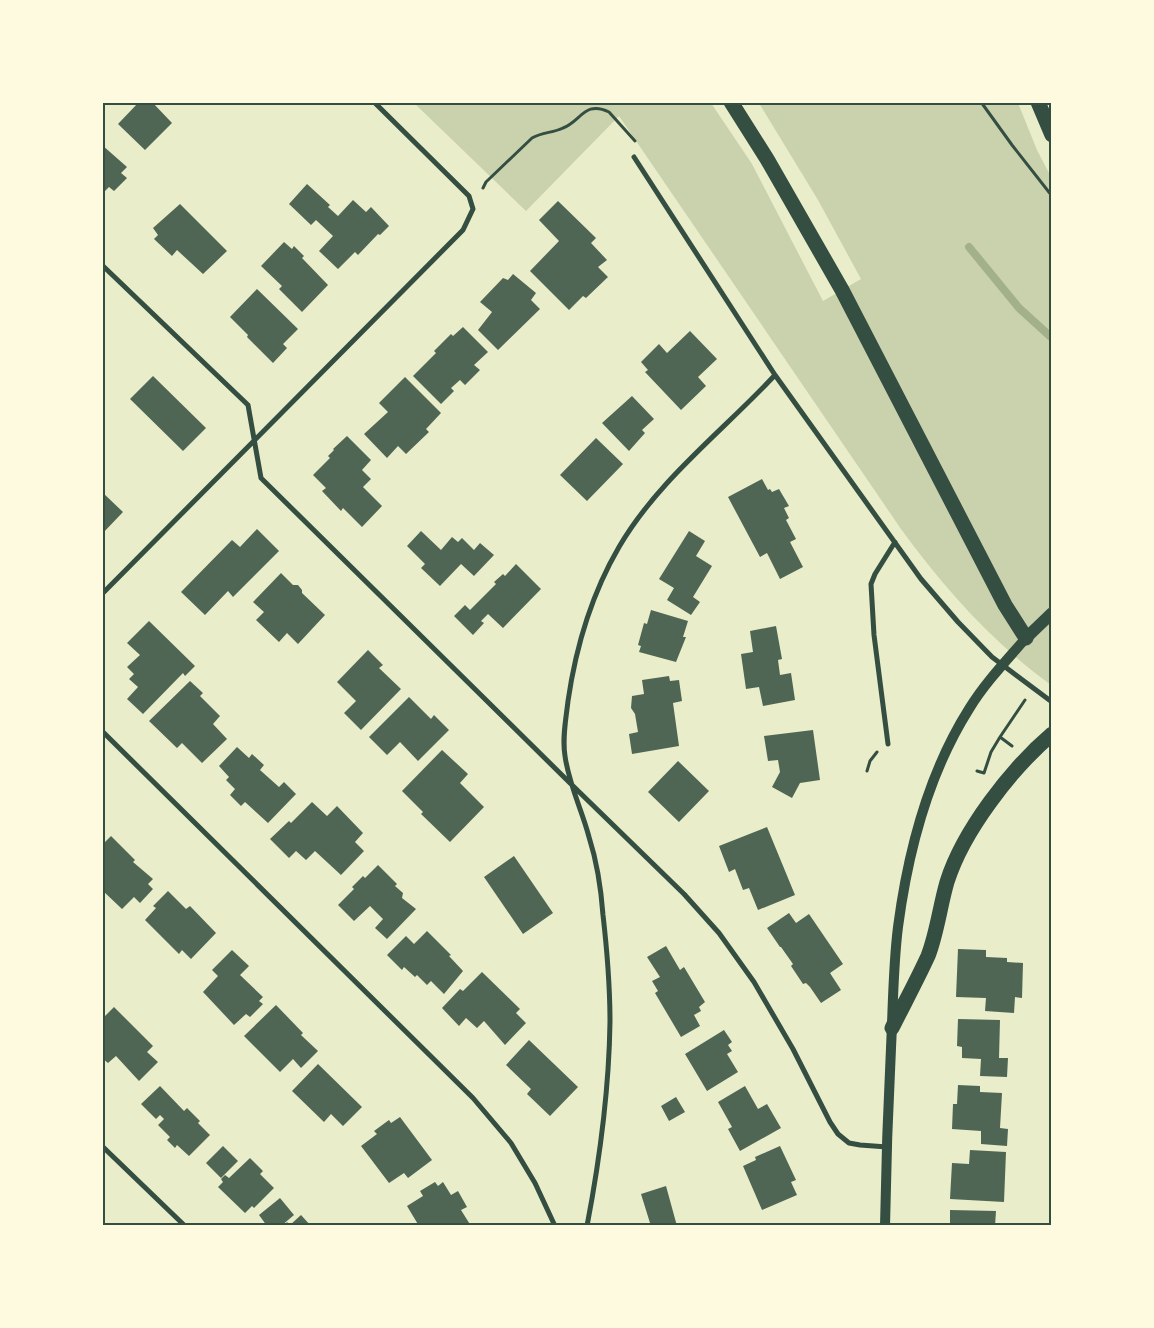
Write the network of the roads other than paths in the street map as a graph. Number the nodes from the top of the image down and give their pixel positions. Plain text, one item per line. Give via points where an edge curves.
1 (374, 102) edge
2 (730, 102) edge
3 (1038, 102) edge
4 (1052, 135) edge
5 (634, 157) road end
6 (102, 265) edge
7 (775, 375) junction
8 (255, 442) junction
9 (894, 542) junction
10 (102, 594) edge
11 (1052, 613) edge
12 (1026, 638) junction
13 (1052, 702) edge
14 (102, 731) edge
15 (1052, 734) edge
16 (888, 744) dead end
17 (571, 784) junction
18 (892, 1028) junction
19 (102, 1146) edge
20 (887, 1147) junction
21 (185, 1226) edge
22 (555, 1226) edge
23 (587, 1226) edge
24 (885, 1226) edge

1 - 8 street via 461,187 474,208 463,230
2 - 12 highway via 772,166 842,290 1005,605
3 - 4 highway
5 - 7 street
6 - 8 street via 248,405
7 - 9 street
7 - 17 street via 659,491 619,546 603,577 576,652 570,688 564,729
8 - 10 street
8 - 17 street via 261,478
9 - 13 street via 921,579 992,657
9 - 16 street via 871,584
11 - 12 main road
12 - 18 main road via 969,708 933,781 913,845 898,928
14 - 22 street via 473,1098 511,1143
15 - 18 highway via 1013,773 989,804 961,851 947,881 928,954
17 - 20 street via 684,894 719,933 754,982 838,1134 849,1143
17 - 23 street via 600,880 610,1021 602,1140
18 - 20 main road
19 - 21 street
20 - 24 main road

